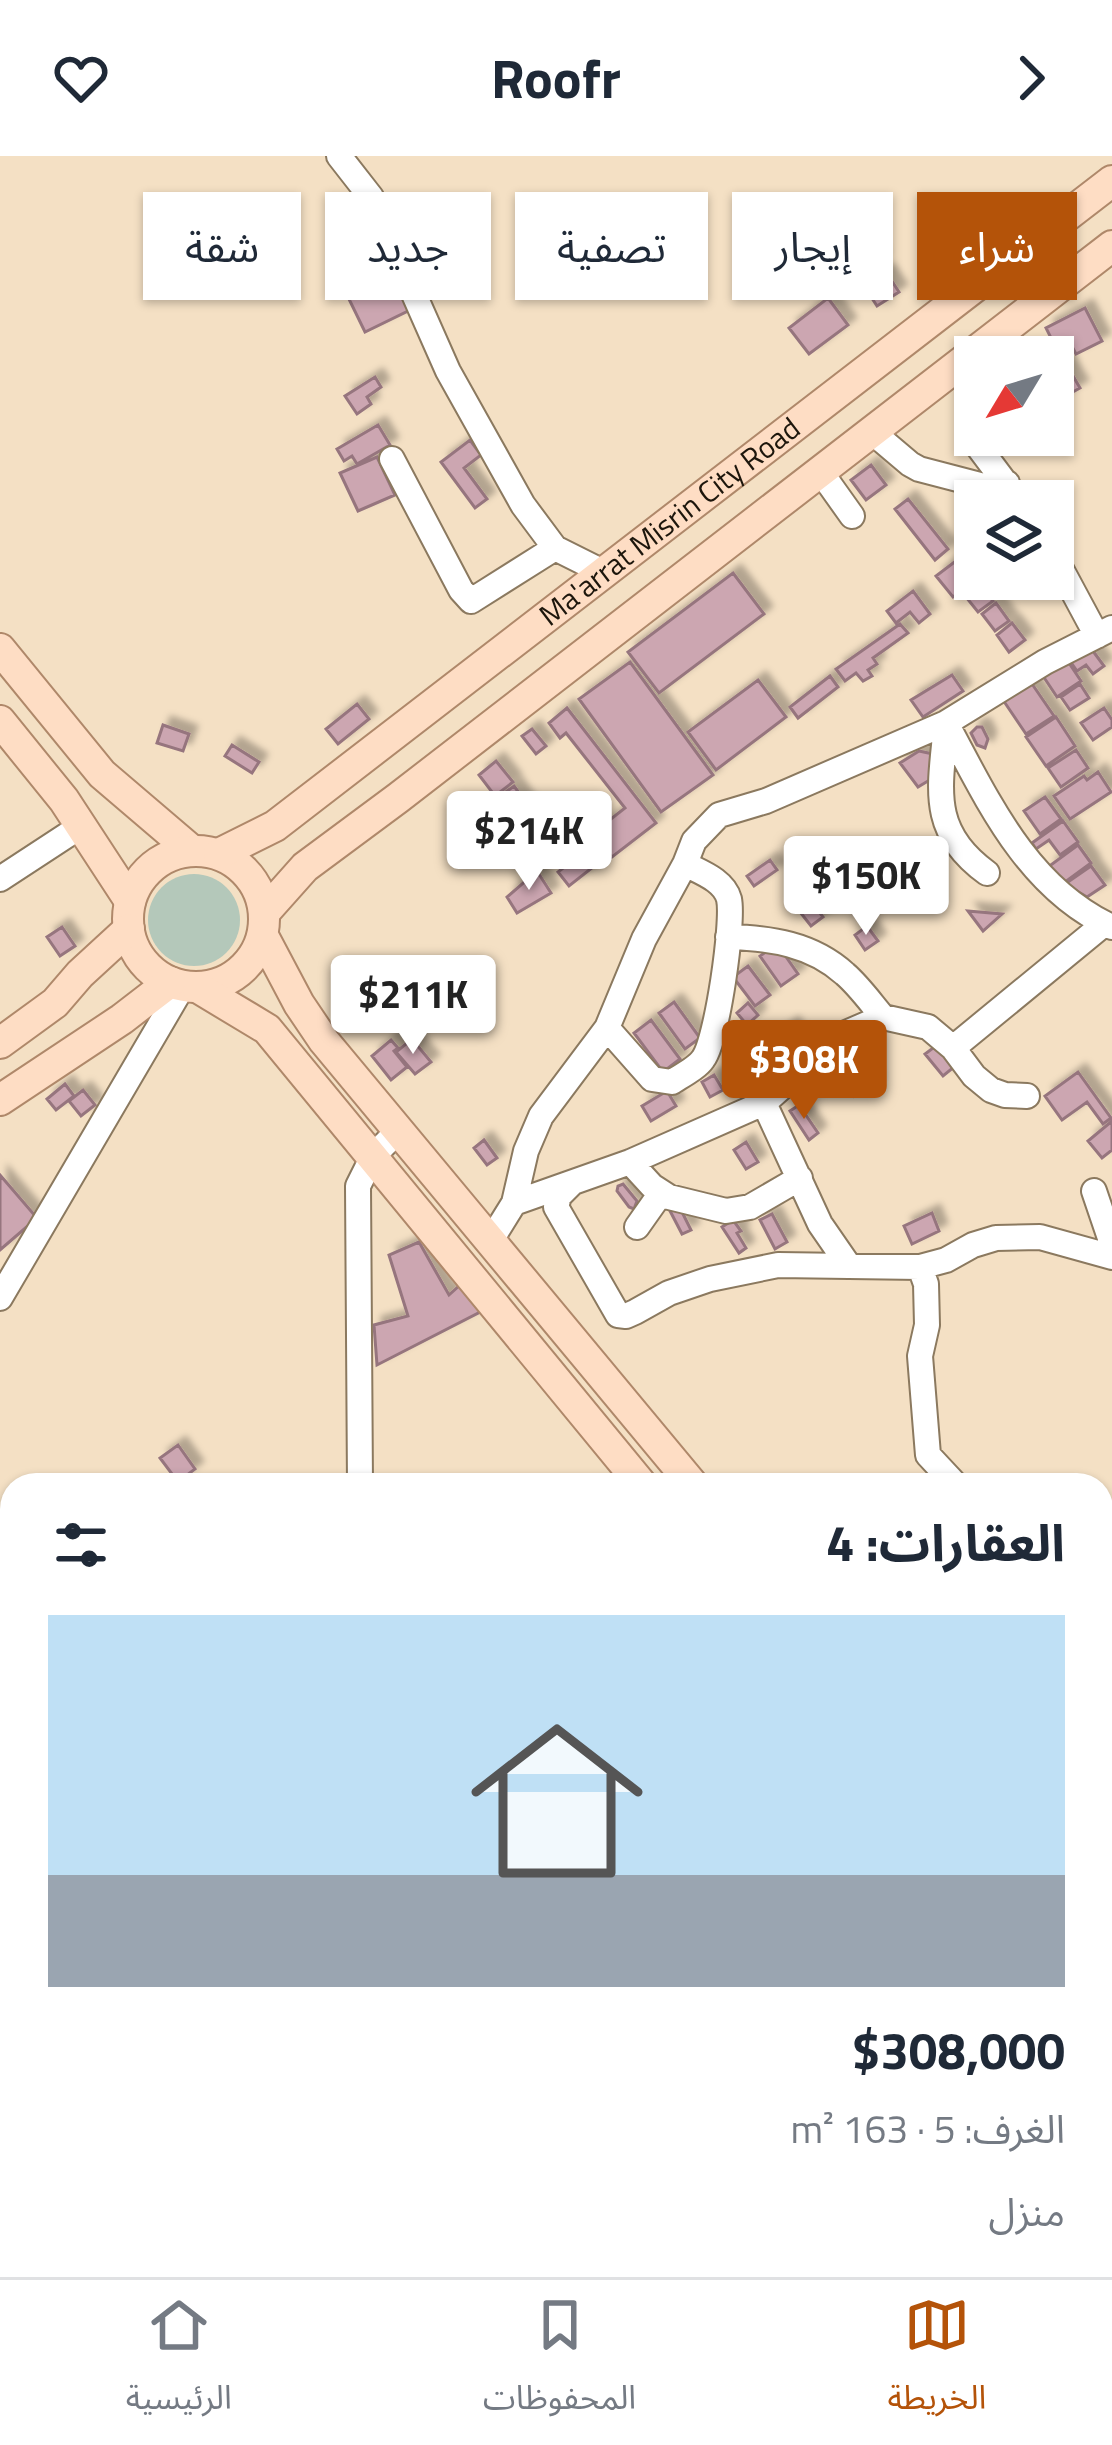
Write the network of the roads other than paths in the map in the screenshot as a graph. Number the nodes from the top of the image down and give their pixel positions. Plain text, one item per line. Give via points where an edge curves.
1 (340, 156) edge
2 (1112, 181) edge
3 (1112, 247) edge
4 (871, 431) junction
5 (986, 456) edge
6 (392, 459) dead end
7 (820, 471) junction
8 (959, 480) edge
9 (1004, 480) edge
10 (852, 516) dead end
11 (555, 548) junction
12 (605, 573) junction
13 (1074, 586) edge
14 (1105, 632) edge
15 (0, 649) edge
16 (0, 721) edge
17 (946, 723) junction
18 (81, 826) junction
19 (205, 852) junction
20 (685, 864) junction
21 (987, 873) dead end
22 (0, 880) edge
23 (130, 915) junction
24 (263, 924) junction
25 (1108, 926) edge
26 (728, 938) junction
27 (184, 984) junction
28 (883, 1017) junction
29 (607, 1028) junction
30 (0, 1043) edge
31 (952, 1048) junction
32 (1027, 1096) dead end
33 (0, 1100) edge
34 (764, 1103) junction
35 (398, 1132) junction
36 (373, 1156) junction
37 (630, 1162) junction
38 (800, 1178) junction
39 (572, 1184) junction
40 (1094, 1192) dead end
41 (662, 1193) junction
42 (514, 1203) junction
43 (637, 1227) dead end
44 (491, 1240) junction
45 (1112, 1244) edge
46 (1112, 1257) edge
47 (849, 1266) junction
48 (920, 1267) junction
49 (0, 1298) edge
50 (360, 1473) edge
51 (632, 1473) edge
52 (683, 1473) edge
53 (945, 1473) edge

1 - 11 street via 371,197 473,418
2 - 12 main road, Ma'arrat Misrin City Road
3 - 4 main road, Ma'arrat Misrin City Road
4 - 7 main road, Ma'arrat Misrin City Road
4 - 8 street via 919,469
5 - 9 street
6 - 11 street via 471,601
7 - 10 street
7 - 24 main road, Ma'arrat Misrin City Road via 305,867
11 - 12 street
12 - 19 main road, Ma'arrat Misrin City Road via 275,826
13 - 14 street
14 - 17 street
15 - 19 main road via 102,774
16 - 18 main road
17 - 20 street via 718,815
17 - 21 street via 943,818
17 - 25 street via 1003,827 1046,882
18 - 22 street
18 - 23 main road
19 - 23 main road via 153,866
19 - 24 main road via 250,877
20 - 26 street via 724,889
20 - 29 street
23 - 27 main road via 144,963
23 - 30 main road via 55,1003
24 - 27 main road via 253,958 236,974
24 - 35 main road via 299,1004
25 - 31 street
26 - 28 street via 787,942 815,954 844,972
26 - 29 street via 703,1060 672,1082 652,1079
27 - 33 main road
27 - 36 main road via 267,1029
27 - 49 street
28 - 31 street via 928,1027
28 - 34 street via 839,1036
29 - 42 street via 541,1116
31 - 32 street via 991,1090
34 - 37 street
34 - 38 street
35 - 36 street
35 - 44 main road
36 - 50 street via 357,1198
36 - 51 main road
37 - 39 street
37 - 41 street
38 - 41 street via 738,1210
38 - 47 street
39 - 42 street
39 - 47 street via 556,1207 618,1315 778,1265
40 - 45 street
41 - 43 street
42 - 44 street
44 - 52 main road
46 - 48 street via 1040,1237 996,1238
47 - 48 street
48 - 53 street via 928,1455

